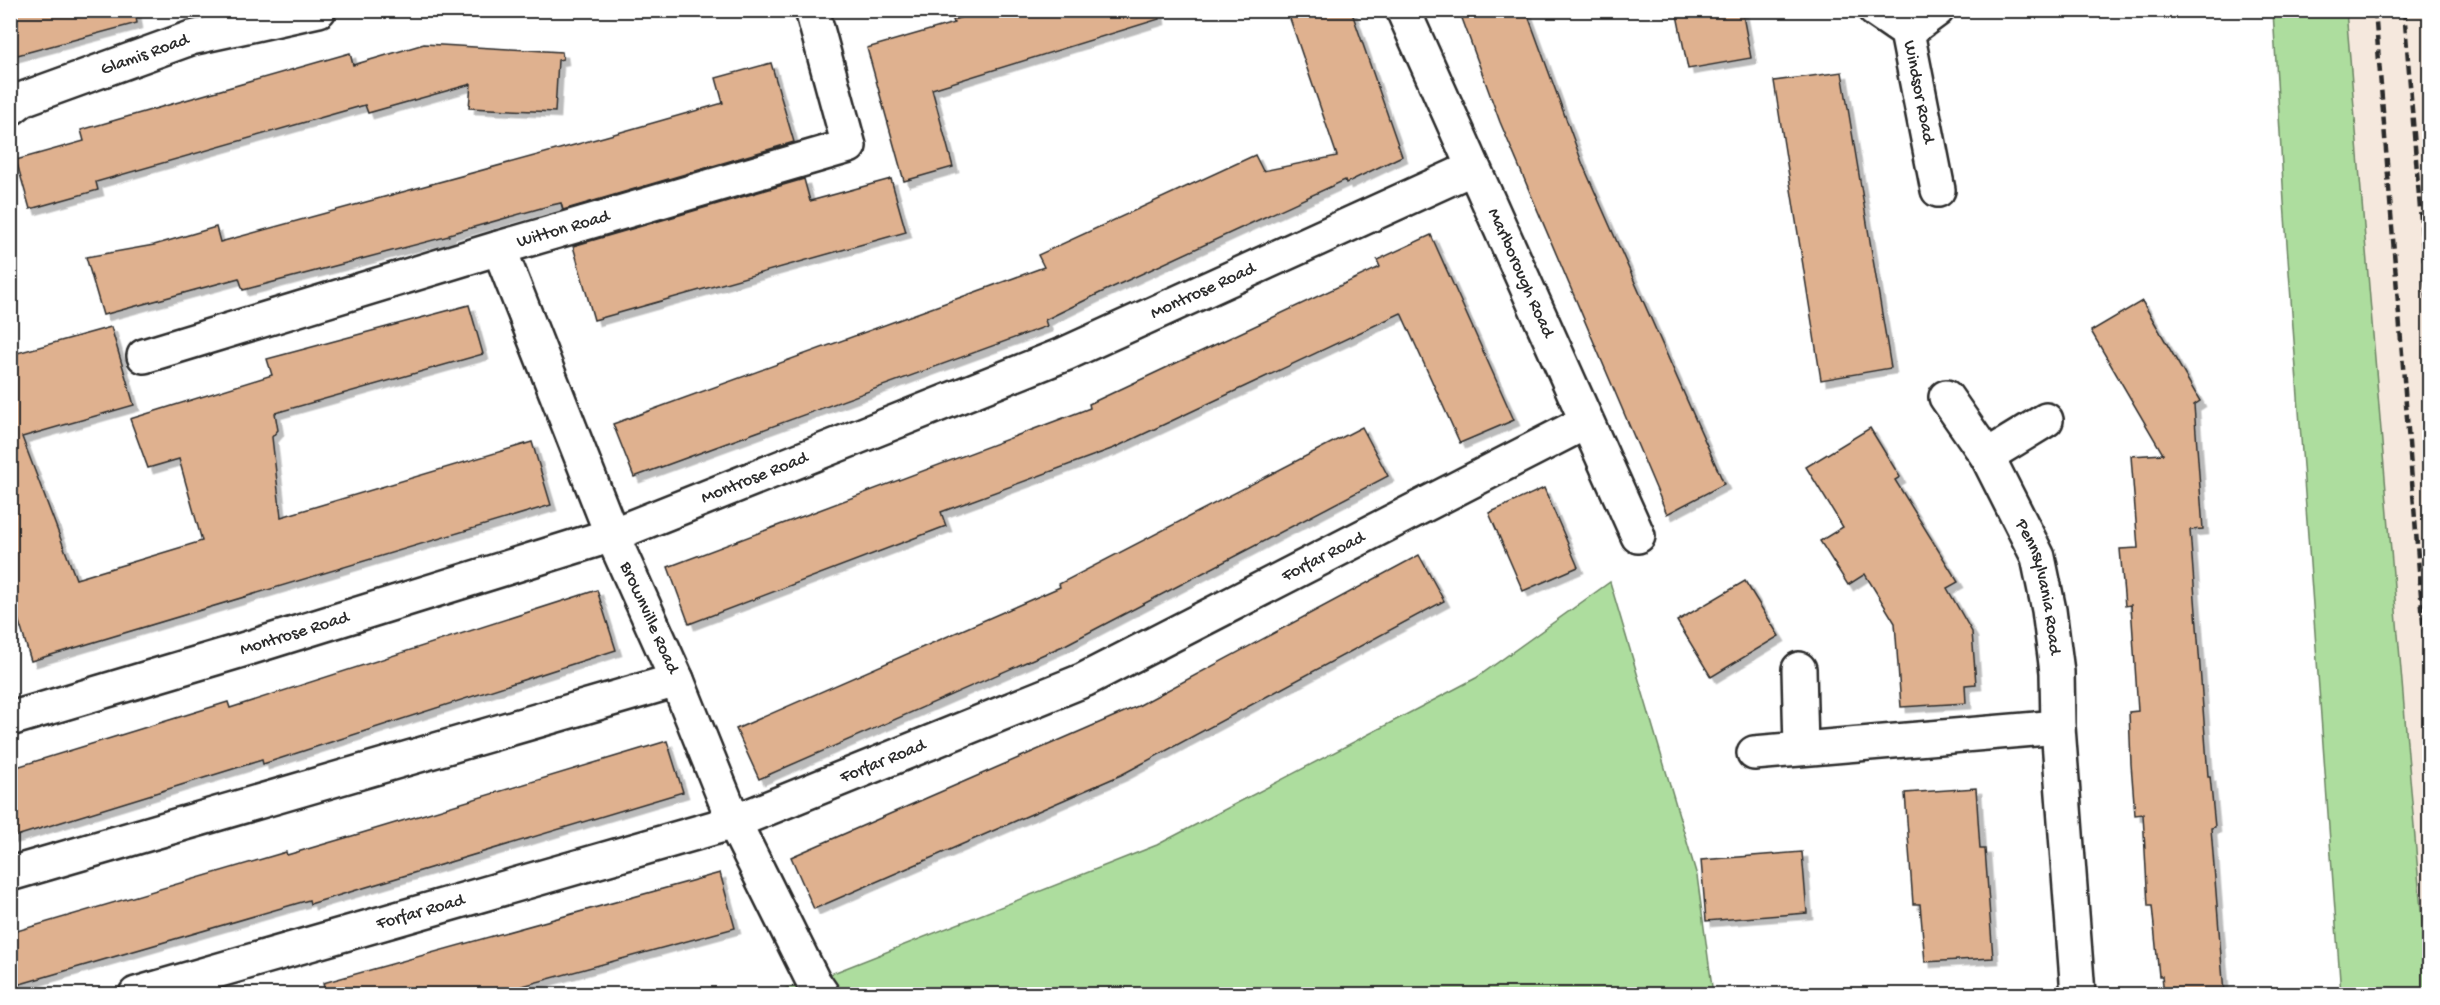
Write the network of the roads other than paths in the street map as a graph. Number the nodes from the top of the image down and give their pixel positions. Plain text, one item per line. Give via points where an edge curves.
1 (318, 10) edge
2 (812, 10) edge
3 (1403, 10) edge
4 (1875, 10) edge
5 (1937, 10) edge
6 (1907, 32) junction
7 (10, 109) edge
8 (1473, 168) junction
9 (1938, 190) dead end
10 (499, 248) junction
11 (144, 356) dead end
12 (1946, 397) dead end
13 (2046, 420) dead end
14 (1586, 422) junction
15 (1987, 456) junction
16 (612, 535) junction
17 (1638, 536) dead end
18 (1799, 669) dead end
19 (677, 680) junction
20 (10, 719) edge
21 (2058, 727) junction
22 (1801, 748) junction
23 (1754, 753) dead end
24 (734, 822) junction
25 (10, 874) edge
26 (818, 988) edge
27 (136, 994) edge
28 (2078, 994) edge

1 - 7 street, Glamis Road via 191,38 23,99
2 - 10 street, Witton Road via 849,146
3 - 8 street, Marlborough Road
4 - 6 street, Windsor Road
5 - 6 street
6 - 9 street, Windsor Road
8 - 14 street, Marlborough Road
8 - 16 street, Montrose Road via 1065,354
10 - 11 street, Witton Road
10 - 16 street, Brownville Road
12 - 15 street, Pennsylvania Road
13 - 15 street
14 - 17 street, Marlborough Road
14 - 24 street, Forfar Road via 1084,680
15 - 21 street, Pennsylvania Road via 2038,557 2057,672
16 - 19 street, Brownville Road
16 - 20 street, Montrose Road
18 - 22 street
19 - 24 street, Brownville Road
19 - 25 street
21 - 22 street
21 - 28 street, Pennsylvania Road
22 - 23 street
24 - 26 street, Brownville Road
24 - 27 street, Forfar Road

